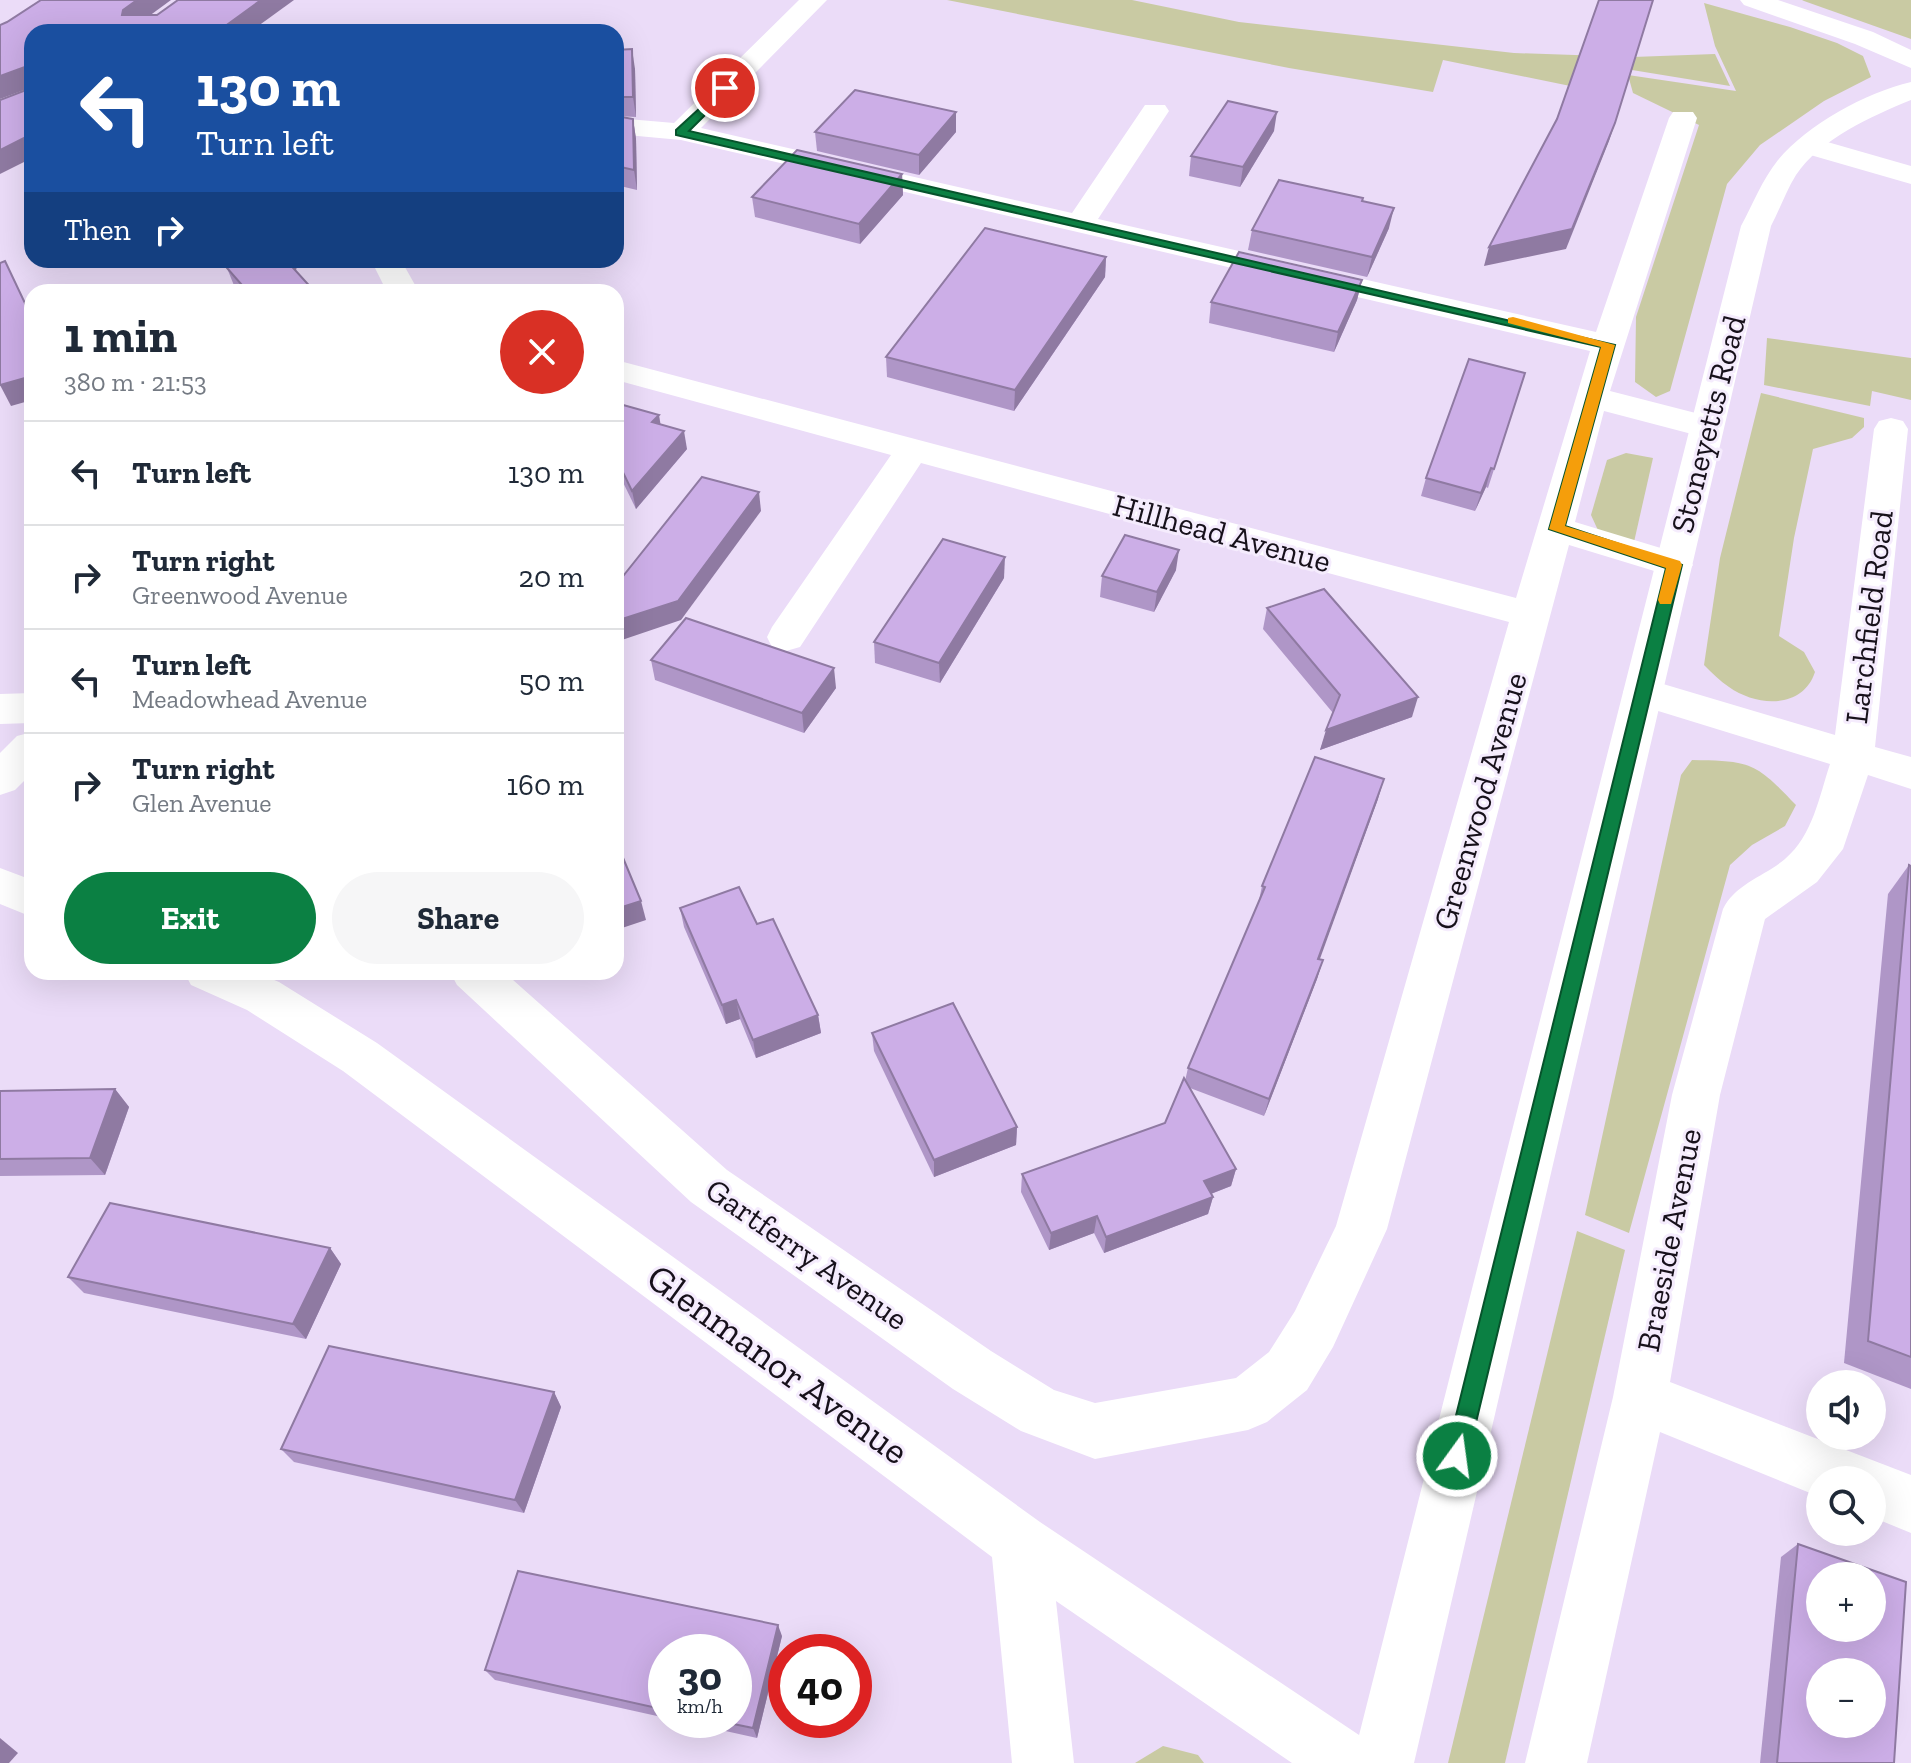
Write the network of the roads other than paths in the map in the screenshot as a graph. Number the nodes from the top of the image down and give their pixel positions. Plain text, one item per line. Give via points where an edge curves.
1 (814, 0) edge
2 (1753, 0) edge
3 (1911, 60) edge
4 (1911, 90) edge
5 (1155, 111) dead end
6 (1683, 118) dead end
7 (624, 127) edge
8 (681, 132) junction
9 (1810, 146) junction
10 (1911, 175) edge
11 (1080, 223) junction
12 (1608, 345) junction
13 (624, 372) edge
14 (1591, 397) junction
15 (1707, 427) junction
16 (1891, 429) dead end
17 (912, 450) junction
18 (1557, 529) junction
19 (1674, 565) junction
20 (1532, 615) junction
21 (786, 637) dead end
22 (1643, 692) junction
23 (24, 708) edge
24 (0, 709) edge
25 (24, 755) edge
26 (1853, 757) junction
27 (1911, 773) edge
28 (0, 779) edge
29 (0, 885) edge
30 (24, 896) edge
31 (226, 980) edge
32 (482, 980) edge
33 (1640, 1397) junction
34 (1192, 1416) joint
35 (1814, 1466) edge
36 (1886, 1494) edge
37 (1911, 1504) edge
38 (1020, 1542) junction
39 (1043, 1763) edge
40 (1346, 1763) edge
41 (1383, 1763) edge
42 (1556, 1763) edge

1 - 8 street
2 - 3 street via 1850,32
4 - 9 street, Stoneyetts Road
5 - 11 street
6 - 12 street, Greenwood Avenue
7 - 8 street
8 - 11 street
9 - 10 street
9 - 15 street, Stoneyetts Road via 1789,165 1756,226
11 - 12 street
12 - 14 street, Greenwood Avenue
13 - 17 street, Hillhead Avenue
14 - 15 street
14 - 18 street, Greenwood Avenue
15 - 19 street, Stoneyetts Road
16 - 26 street, Larchfield Road
17 - 20 street, Hillhead Avenue
17 - 21 street
18 - 19 street
18 - 20 street, Greenwood Avenue
19 - 22 street, Stoneyetts Road
20 - 34 street, Greenwood Avenue via 1361,1229 1288,1371 1248,1403
22 - 26 street
22 - 41 street, Stoneyetts Road
23 - 24 street
25 - 28 street
26 - 27 street
26 - 33 street, Braeside Avenue via 1828,837 1802,870 1745,909 1696,1095
29 - 30 street
31 - 38 street, Glenmanor Avenue via 263,996 360,1057
32 - 34 street, Gartferry Avenue via 709,1186 1040,1412 1095,1431
33 - 35 street
33 - 42 street, Braeside Avenue
36 - 37 street
38 - 39 street
38 - 40 street, Glenmanor Avenue

